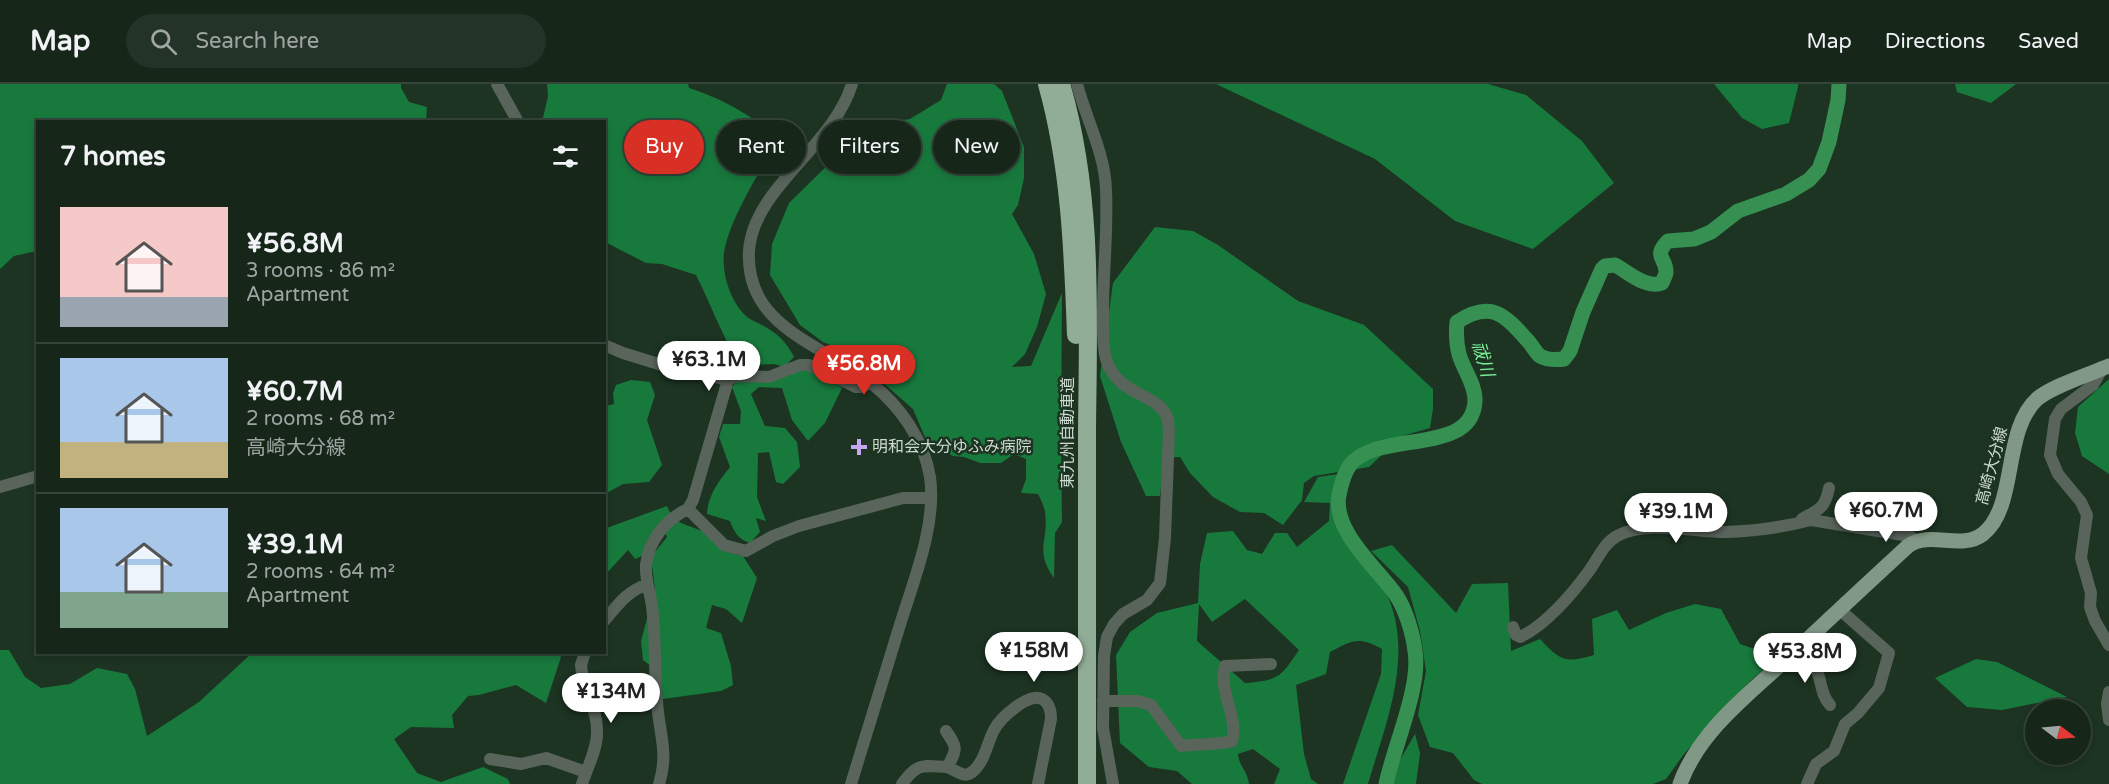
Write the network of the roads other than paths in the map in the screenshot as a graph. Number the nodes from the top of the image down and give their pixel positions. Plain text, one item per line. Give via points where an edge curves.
1 (497, 84) edge
2 (852, 84) edge
3 (1047, 84) edge
4 (1061, 84) edge
5 (1077, 84) edge
6 (517, 120) edge
7 (606, 344) edge
8 (2105, 368) edge
9 (728, 380) junction
10 (870, 382) junction
11 (36, 477) edge
12 (0, 487) edge
13 (1829, 488) dead end
14 (931, 498) junction
15 (688, 509) junction
16 (1792, 524) junction
17 (1916, 540) junction
18 (647, 585) junction
19 (1839, 609) junction
20 (606, 619) edge
21 (1513, 627) dead end
22 (2109, 645) edge
23 (1801, 646) junction
24 (584, 654) edge
25 (1271, 664) dead end
26 (2109, 692) edge
27 (1103, 701) junction
28 (1830, 705) dead end
29 (2109, 720) edge
30 (946, 731) dead end
31 (490, 759) dead end
32 (947, 767) junction
33 (584, 778) edge
34 (660, 784) edge
35 (851, 784) edge
36 (902, 784) edge
37 (1038, 784) edge
38 (1077, 784) edge
39 (1088, 784) edge
40 (1113, 784) edge
41 (1680, 784) edge
42 (1807, 784) edge

1 - 6 street
2 - 10 street via 837,118 776,190 759,217 752,232 749,266 756,293 776,320
3 - 38 highway, 東九州自動車道 via 1067,184 1074,276
4 - 39 highway, 東九州自動車道 via 1082,184 1088,298
5 - 27 street via 1106,181 1103,306 1107,360 1120,382 1160,406 1169,431 1160,583 1147,600 1114,624 1107,637
7 - 9 street via 665,366
8 - 17 main road, 高崎大分線 via 2052,390 2029,410 2015,441 1997,518 1984,533 1973,540 1954,542
8 - 22 street via 2093,384 2061,409 2055,419 2050,455 2058,474 2082,502 2087,515 2081,558 2091,593 2090,607
9 - 10 street via 736,376 769,377 809,365 856,387
9 - 15 street
10 - 14 street via 914,432 927,465
11 - 12 street
13 - 16 street via 1821,508
14 - 15 street via 896,500 799,526 746,551 724,545
14 - 35 street via 921,558
15 - 18 street via 672,518 654,540 646,566
16 - 17 street via 1823,521
16 - 21 street via 1729,532 1651,528 1626,532 1606,543 1589,572 1538,625 1520,637
17 - 19 main road
18 - 20 street via 630,592
18 - 34 street via 652,603 656,700 665,757
19 - 23 main road
19 - 42 street via 1889,653 1879,688 1845,724 1834,751 1816,764
23 - 28 street via 1813,663
23 - 41 main road via 1716,727 1685,769
24 - 33 street via 582,673 597,732
25 - 27 street via 1225,666 1225,694 1234,732 1232,741 1224,744 1181,746 1150,705
26 - 29 street
27 - 40 street via 1103,728
30 - 32 street via 956,745
31 - 33 street via 521,764 546,758
32 - 36 street via 913,769
32 - 37 street via 970,773 985,754 999,723 1028,699 1039,697 1051,710 1051,719

